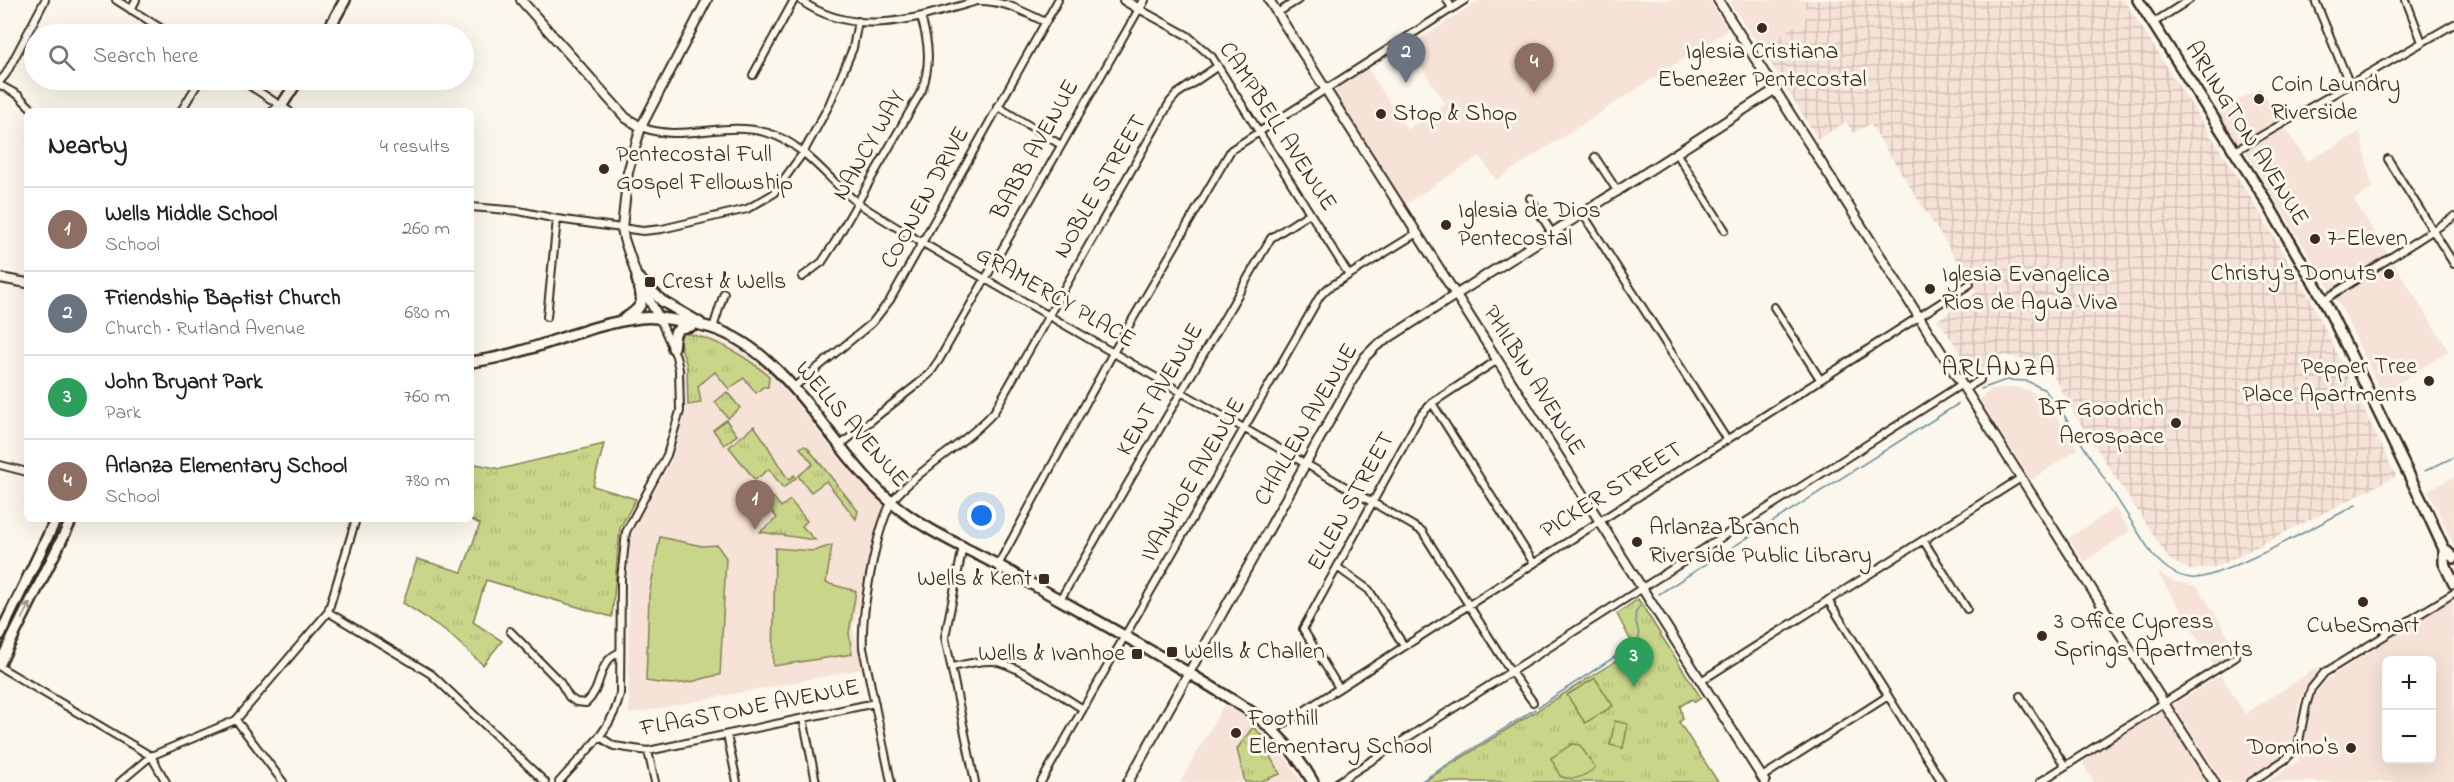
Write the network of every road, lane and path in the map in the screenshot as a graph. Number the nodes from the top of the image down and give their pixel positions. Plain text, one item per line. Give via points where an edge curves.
1 (45, 0) edge
2 (116, 0) edge
3 (136, 0) edge
4 (345, 0) edge
5 (521, 0) edge
6 (708, 0) edge
7 (794, 0) edge
8 (800, 0) edge
9 (1058, 0) edge
10 (1124, 0) edge
11 (1144, 0) edge
12 (1269, 0) edge
13 (1298, 0) edge
14 (1447, 0) edge
15 (1465, 0) edge
16 (1718, 0) edge
17 (2138, 0) edge
18 (2189, 0) edge
19 (2315, 0) edge
20 (2406, 0) edge
21 (1452, 8) junction
22 (131, 9) junction
23 (1139, 9) junction
24 (1277, 14) junction
25 (921, 17) junction
26 (858, 21) junction
27 (1045, 22) junction
28 (2153, 23) junction
29 (32, 24) edge
30 (154, 24) edge
31 (332, 24) edge
32 (2454, 24) edge
33 (24, 40) edge
34 (2422, 42) junction
35 (1218, 66) junction
36 (753, 75) dead end
37 (0, 83) edge
38 (2349, 83) junction
39 (1324, 89) junction
40 (1776, 89) junction
41 (194, 90) edge
42 (255, 90) edge
43 (292, 90) edge
44 (997, 106) junction
45 (31, 108) edge
46 (184, 108) edge
47 (281, 108) edge
48 (283, 108) edge
49 (641, 127) junction
50 (1259, 132) junction
51 (1061, 145) junction
52 (2235, 151) junction
53 (803, 153) junction
54 (1677, 154) junction
55 (1595, 157) dead end
56 (2388, 159) dead end
57 (1618, 192) junction
58 (1530, 198) dead end
59 (858, 203) junction
60 (474, 207) edge
61 (1310, 213) junction
62 (1583, 214) junction
63 (2454, 217) edge
64 (557, 219) junction
65 (622, 228) junction
66 (1725, 230) dead end
67 (2433, 230) junction
68 (1417, 233) junction
69 (1552, 233) junction
70 (921, 242) junction
71 (2454, 264) edge
72 (1349, 274) junction
73 (637, 277) junction
74 (802, 277) dead end
75 (0, 278) edge
76 (986, 281) junction
77 (24, 282) edge
78 (1970, 284) dead end
79 (724, 293) dead end
80 (1455, 294) junction
81 (2324, 300) junction
82 (1774, 307) dead end
83 (547, 316) dead end
84 (1048, 316) junction
85 (1919, 316) junction
86 (660, 320) junction
87 (621, 321) junction
88 (707, 326) junction
89 (673, 348) junction
90 (1113, 353) junction
91 (1496, 360) junction
92 (474, 362) edge
93 (1820, 379) junction
94 (1980, 380) dead end
95 (794, 387) junction
96 (1964, 387) junction
97 (1180, 392) junction
98 (1432, 403) junction
99 (1244, 429) junction
100 (1727, 440) junction
101 (839, 446) junction
102 (1305, 464) junction
103 (0, 465) edge
104 (24, 471) edge
105 (2021, 478) junction
106 (891, 502) junction
107 (1374, 503) junction
108 (1599, 521) junction
109 (55, 522) edge
110 (71, 522) edge
111 (355, 522) edge
112 (1923, 540) junction
113 (963, 546) junction
114 (2444, 549) junction
115 (2454, 558) edge
116 (1533, 562) junction
117 (998, 565) junction
118 (1337, 567) junction
119 (2454, 584) edge
120 (1642, 588) junction
121 (2454, 593) edge
122 (1060, 600) junction
123 (1828, 600) junction
124 (1468, 604) junction
125 (1967, 609) dead end
126 (328, 612) junction
127 (510, 632) dead end
128 (0, 635) edge
129 (1125, 638) junction
130 (1404, 645) junction
131 (620, 652) junction
132 (2236, 657) dead end
133 (0, 665) edge
134 (952, 667) junction
135 (1511, 672) junction
136 (1188, 674) junction
137 (1701, 681) junction
138 (1339, 687) junction
139 (1888, 696) junction
140 (2020, 696) dead end
141 (1533, 702) dead end
142 (875, 703) junction
143 (2163, 703) junction
144 (1083, 709) junction
145 (803, 718) junction
146 (236, 720) junction
147 (1274, 730) junction
148 (728, 735) junction
149 (600, 736) junction
150 (648, 751) junction
151 (151, 756) junction
152 (2065, 766) junction
153 (1764, 779) edge
154 (120, 782) edge
155 (166, 782) edge
156 (283, 782) edge
157 (545, 782) edge
158 (559, 782) edge
159 (655, 782) edge
160 (737, 782) edge
161 (816, 782) edge
162 (891, 782) edge
163 (975, 782) edge
164 (1041, 782) edge
165 (1128, 782) edge
166 (1313, 782) edge
167 (1338, 782) edge
168 (1942, 782) edge
169 (2040, 782) edge
170 (2214, 782) edge
171 (2251, 782) edge

1 - 29 street
2 - 22 street
3 - 22 street
4 - 31 main road
5 - 49 street, GRAMERCY PLACE via 626,118
6 - 49 street
7 - 36 street
8 - 26 street via 824,15
9 - 27 street, COONEN DRIVE
10 - 23 street, CAMPBELL AVENUE
11 - 23 street, BABB AVENUE
12 - 24 street, PHILBIN AVENUE
13 - 24 street
14 - 21 street
15 - 21 street
16 - 40 street
17 - 28 main road, ARLINGTON AVENUE
18 - 28 street
19 - 38 street
20 - 34 street
21 - 39 street
22 - 30 street
23 - 35 street, CAMPBELL AVENUE via 1202,46
23 - 51 street, BABB AVENUE
24 - 39 street, PHILBIN AVENUE
25 - 26 street via 893,23
25 - 27 street via 989,0 1011,5
25 - 59 street, NANCY WAY via 929,54 925,82
26 - 53 street via 854,48
27 - 44 street, COONEN DRIVE
28 - 52 main road, ARLINGTON AVENUE
32 - 34 street
33 - 37 street
34 - 38 street
35 - 50 street, CAMPBELL AVENUE
35 - 84 street, NOBLE STREET via 1170,102
37 - 45 street
38 - 52 street
39 - 50 street
39 - 68 street, PHILBIN AVENUE
40 - 54 street, CHALLEN AVENUE
40 - 85 street
41 - 46 street
42 - 47 street
43 - 48 main road
44 - 51 street
44 - 70 street, COONEN DRIVE
49 - 53 street, GRAMERCY PLACE via 678,134 747,128 770,133
49 - 65 street via 628,172
50 - 61 street, CAMPBELL AVENUE
50 - 90 street via 1231,150
51 - 76 street, BABB AVENUE
52 - 81 main road, ARLINGTON AVENUE
53 - 59 street, GRAMERCY PLACE
53 - 65 street via 773,194 747,209 643,231
54 - 57 street, CHALLEN AVENUE
54 - 66 street
55 - 57 street
56 - 67 street
57 - 62 street, CHALLEN AVENUE
58 - 69 street
59 - 70 street, GRAMERCY PLACE
59 - 74 street, NANCY WAY via 822,262
60 - 64 street
61 - 72 street, CAMPBELL AVENUE
61 - 97 street, KENT AVENUE via 1271,238
62 - 69 street, CHALLEN AVENUE
62 - 100 street
63 - 67 street
64 - 65 street
64 - 83 street
65 - 73 street
67 - 71 street
67 - 81 street
68 - 72 street, IVANHOE AVENUE
68 - 80 street, PHILBIN AVENUE
69 - 80 street, CHALLEN AVENUE
70 - 76 street, GRAMERCY PLACE
70 - 95 street, COONEN DRIVE via 890,300 872,323
72 - 99 street, IVANHOE AVENUE via 1320,296
73 - 86 street
73 - 87 main road via 643,298 641,306
73 - 88 main road via 662,301
75 - 77 street
76 - 84 street, GRAMERCY PLACE
76 - 101 street, BABB AVENUE via 930,373
78 - 85 street, PICKER STREET
79 - 88 street
80 - 91 street, PHILBIN AVENUE
80 - 102 street, CHALLEN AVENUE via 1365,357
81 - 114 main road, ARLINGTON AVENUE
82 - 93 street
84 - 90 street, GRAMERCY PLACE
84 - 106 street, NOBLE STREET via 994,412
85 - 93 street, PICKER STREET
85 - 96 street
86 - 87 main road, WELLS AVENUE
86 - 88 main road, WELLS AVENUE
86 - 89 street
87 - 92 main road, WELLS AVENUE via 499,359
88 - 89 main road via 677,330
88 - 95 main road, WELLS AVENUE via 761,355
89 - 131 street via 679,370 680,411 667,454 626,531
90 - 97 street, GRAMERCY PLACE
90 - 117 street
91 - 98 street, ELLEN STREET
91 - 108 street, PHILBIN AVENUE
93 - 100 street, PICKER STREET
94 - 96 street
95 - 101 main road, WELLS AVENUE
96 - 105 street
96 - 120 street
97 - 99 street, GRAMERCY PLACE
97 - 122 street, KENT AVENUE
98 - 107 street, ELLEN STREET via 1420,416
98 - 116 street
99 - 102 street, GRAMERCY PLACE
99 - 129 street, IVANHOE AVENUE
100 - 108 street, PICKER STREET
101 - 106 main road, WELLS AVENUE
102 - 107 street, GRAMERCY PLACE
102 - 136 street, CHALLEN AVENUE
103 - 104 street
105 - 112 street
105 - 143 street
106 - 113 main road, WELLS AVENUE
106 - 142 street, NOBLE STREET via 863,614 863,648
107 - 118 street, ELLEN STREET
107 - 124 street, GRAMERCY PLACE via 1422,531
108 - 116 street, PICKER STREET
108 - 120 street, PHILBIN AVENUE
109 - 128 main road
133 -> 110 main road
111 - 126 street
112 - 123 street
112 - 125 street
113 - 117 main road, WELLS AVENUE
113 - 134 street via 945,637
114 - 115 main road, ARLINGTON AVENUE
114 - 119 main road, ARLINGTON AVENUE via 2444,563
116 - 124 street, PICKER STREET
117 - 122 main road, WELLS AVENUE
118 - 130 street via 1369,590
118 - 138 street, ELLEN STREET via 1303,628
120 - 135 street
120 - 137 street, PHILBIN AVENUE
121 - 171 street via 2324,674 2311,689 2298,746 2286,759
122 - 129 main road, WELLS AVENUE
123 - 137 street
123 - 139 street
124 - 130 street, PICKER STREET
124 - 135 street, GRAMERCY PLACE
126 - 146 street
126 - 157 street via 431,674
127 - 131 street via 576,702 589,701 606,662
129 - 136 main road, WELLS AVENUE
129 - 144 street, IVANHOE AVENUE
130 - 138 street, PICKER STREET
131 - 149 street via 617,709
132 - 143 street
133 - 151 street
134 - 144 street via 982,661 1010,666
134 - 163 street
135 - 141 street, GRAMERCY PLACE
135 - 167 street
136 - 147 main road, WELLS AVENUE
136 - 165 street, CHALLEN AVENUE
137 - 153 street, PHILBIN AVENUE
138 - 147 street, PICKER STREET
139 - 153 street
139 - 168 street
140 - 152 street
142 - 145 street, FLAGSTONE AVENUE
142 - 162 street, NOBLE STREET
143 - 152 street
143 - 170 street
144 - 164 street, IVANHOE AVENUE
145 - 148 street, FLAGSTONE AVENUE
145 - 161 street
146 - 151 street
146 - 156 street
147 - 166 main road, WELLS AVENUE
148 - 150 street, FLAGSTONE AVENUE
148 - 160 street
149 - 150 street, FLAGSTONE AVENUE via 614,746
149 - 158 street
150 - 159 street
151 - 154 street
151 - 155 street
152 - 169 street

